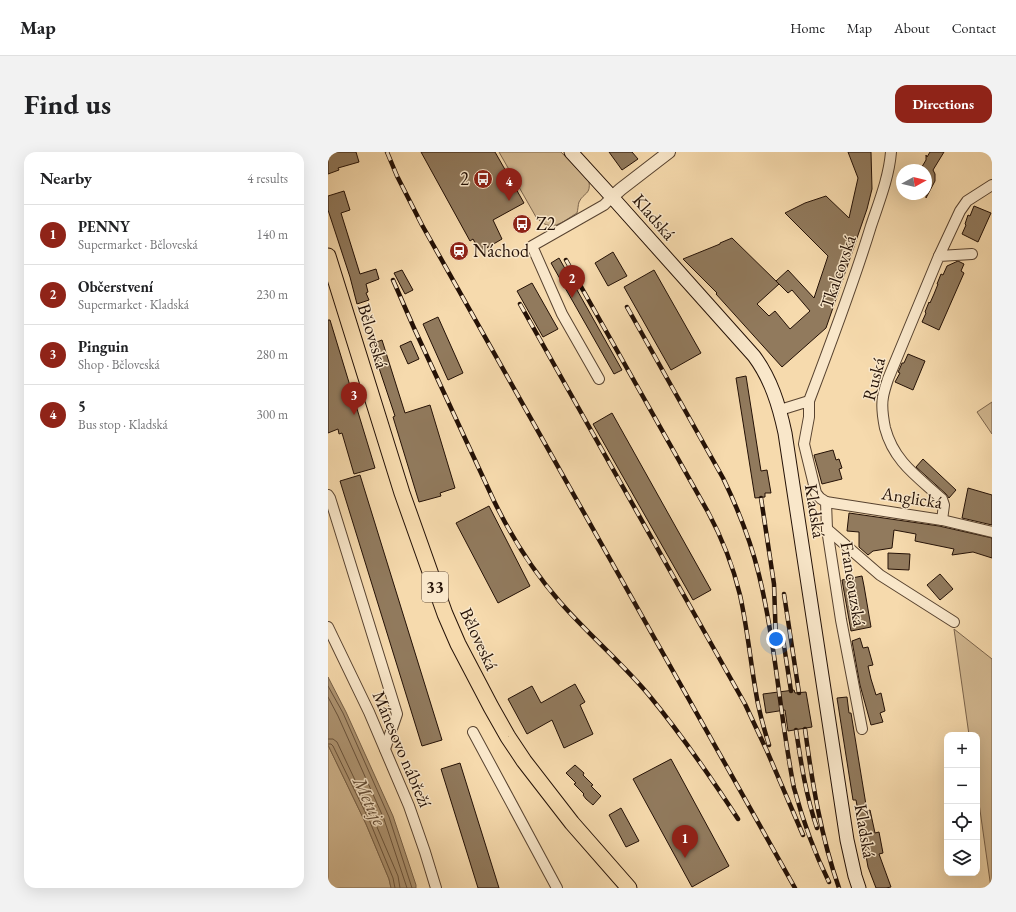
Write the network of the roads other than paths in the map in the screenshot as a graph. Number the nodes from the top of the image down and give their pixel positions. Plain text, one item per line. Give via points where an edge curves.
1 (571, 152) edge
2 (669, 152) edge
3 (891, 152) edge
4 (992, 185) edge
5 (608, 201) junction
6 (972, 254) dead end
7 (328, 256) edge
8 (939, 256) junction
9 (599, 379) dead end
10 (809, 401) junction
11 (780, 410) junction
12 (328, 495) edge
13 (826, 502) junction
14 (942, 520) junction
15 (827, 529) junction
16 (992, 532) edge
17 (954, 622) dead end
18 (328, 627) edge
19 (862, 729) dead end
20 (473, 732) dead end
21 (385, 748) junction
22 (436, 888) edge
23 (557, 888) edge
24 (628, 888) edge
25 (859, 888) edge

1 - 5 main road, Kladská
2 - 5 street
3 - 10 street, Tkalcovská via 886,178 866,241
4 - 8 street, Ruská via 967,201
5 - 9 street via 532,246 562,314
5 - 11 main road, Kladská via 754,356 771,385
6 - 8 street
7 - 24 main road, Běloveská / 33 via 402,493 458,644 491,707 524,761 572,823
8 - 14 street, Ruská via 888,379 882,407 891,447 900,460 942,499
10 - 11 street
10 - 13 street, Tkalcovská via 804,444 816,493
11 - 25 main road, Kladská via 847,840
12 - 21 street via 397,714
13 - 14 street, Anglická
13 - 15 street
14 - 16 street, Anglická
15 - 17 street, Francouzská via 880,575
15 - 19 street, Francouzská
18 - 21 street, Mánesovo nábřeží
20 - 23 street
21 - 22 street, Mánesovo nábřeží via 409,806

